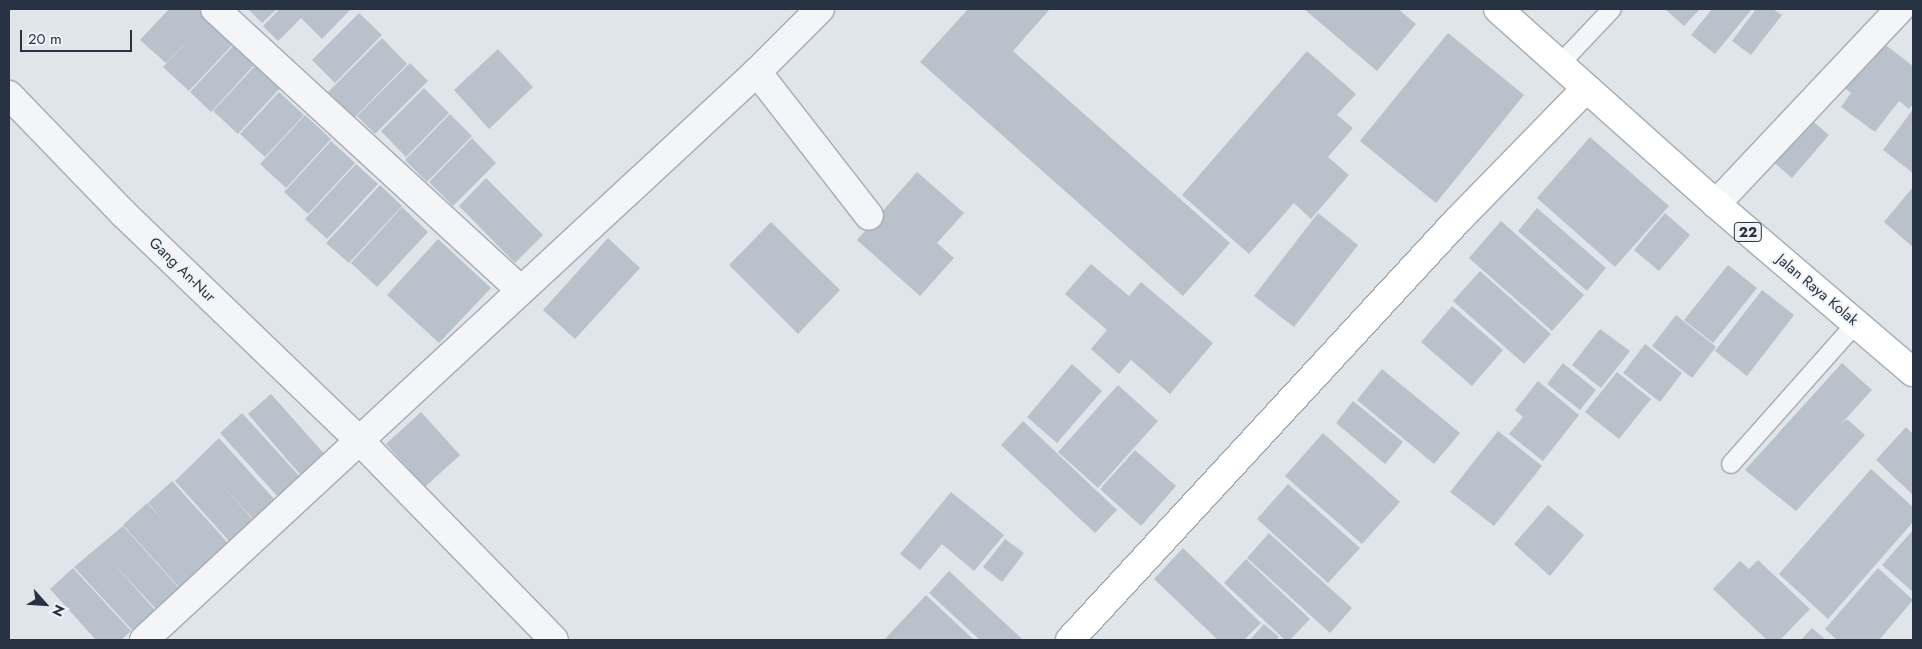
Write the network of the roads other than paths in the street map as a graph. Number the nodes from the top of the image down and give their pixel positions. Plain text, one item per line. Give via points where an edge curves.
1 (215, 9) edge
2 (820, 9) edge
3 (1498, 9) edge
4 (1612, 9) edge
5 (1900, 9) edge
6 (1558, 65) junction
7 (757, 72) junction
8 (1585, 90) junction
9 (9, 96) edge
10 (1716, 204) junction
11 (869, 216) dead end
12 (520, 290) junction
13 (1856, 323) junction
14 (1913, 372) edge
15 (359, 440) junction
16 (1731, 464) dead end
17 (144, 640) edge
18 (554, 640) edge
19 (1070, 640) edge

1 - 12 street
2 - 7 street
3 - 6 main road, 22
4 - 6 lane
5 - 10 street
6 - 8 main road, 22
7 - 11 street
7 - 12 street
8 - 10 main road, Jalan Raya Kolak / 22
8 - 19 main road via 1450,229
9 - 15 street, Gang An-Nur via 124,214
10 - 13 main road, Jalan Raya Kolak / 22
12 - 15 street
13 - 14 main road, Jalan Raya Kolak / 22
13 - 16 lane
15 - 17 street
15 - 18 street, Gang An-Nur

